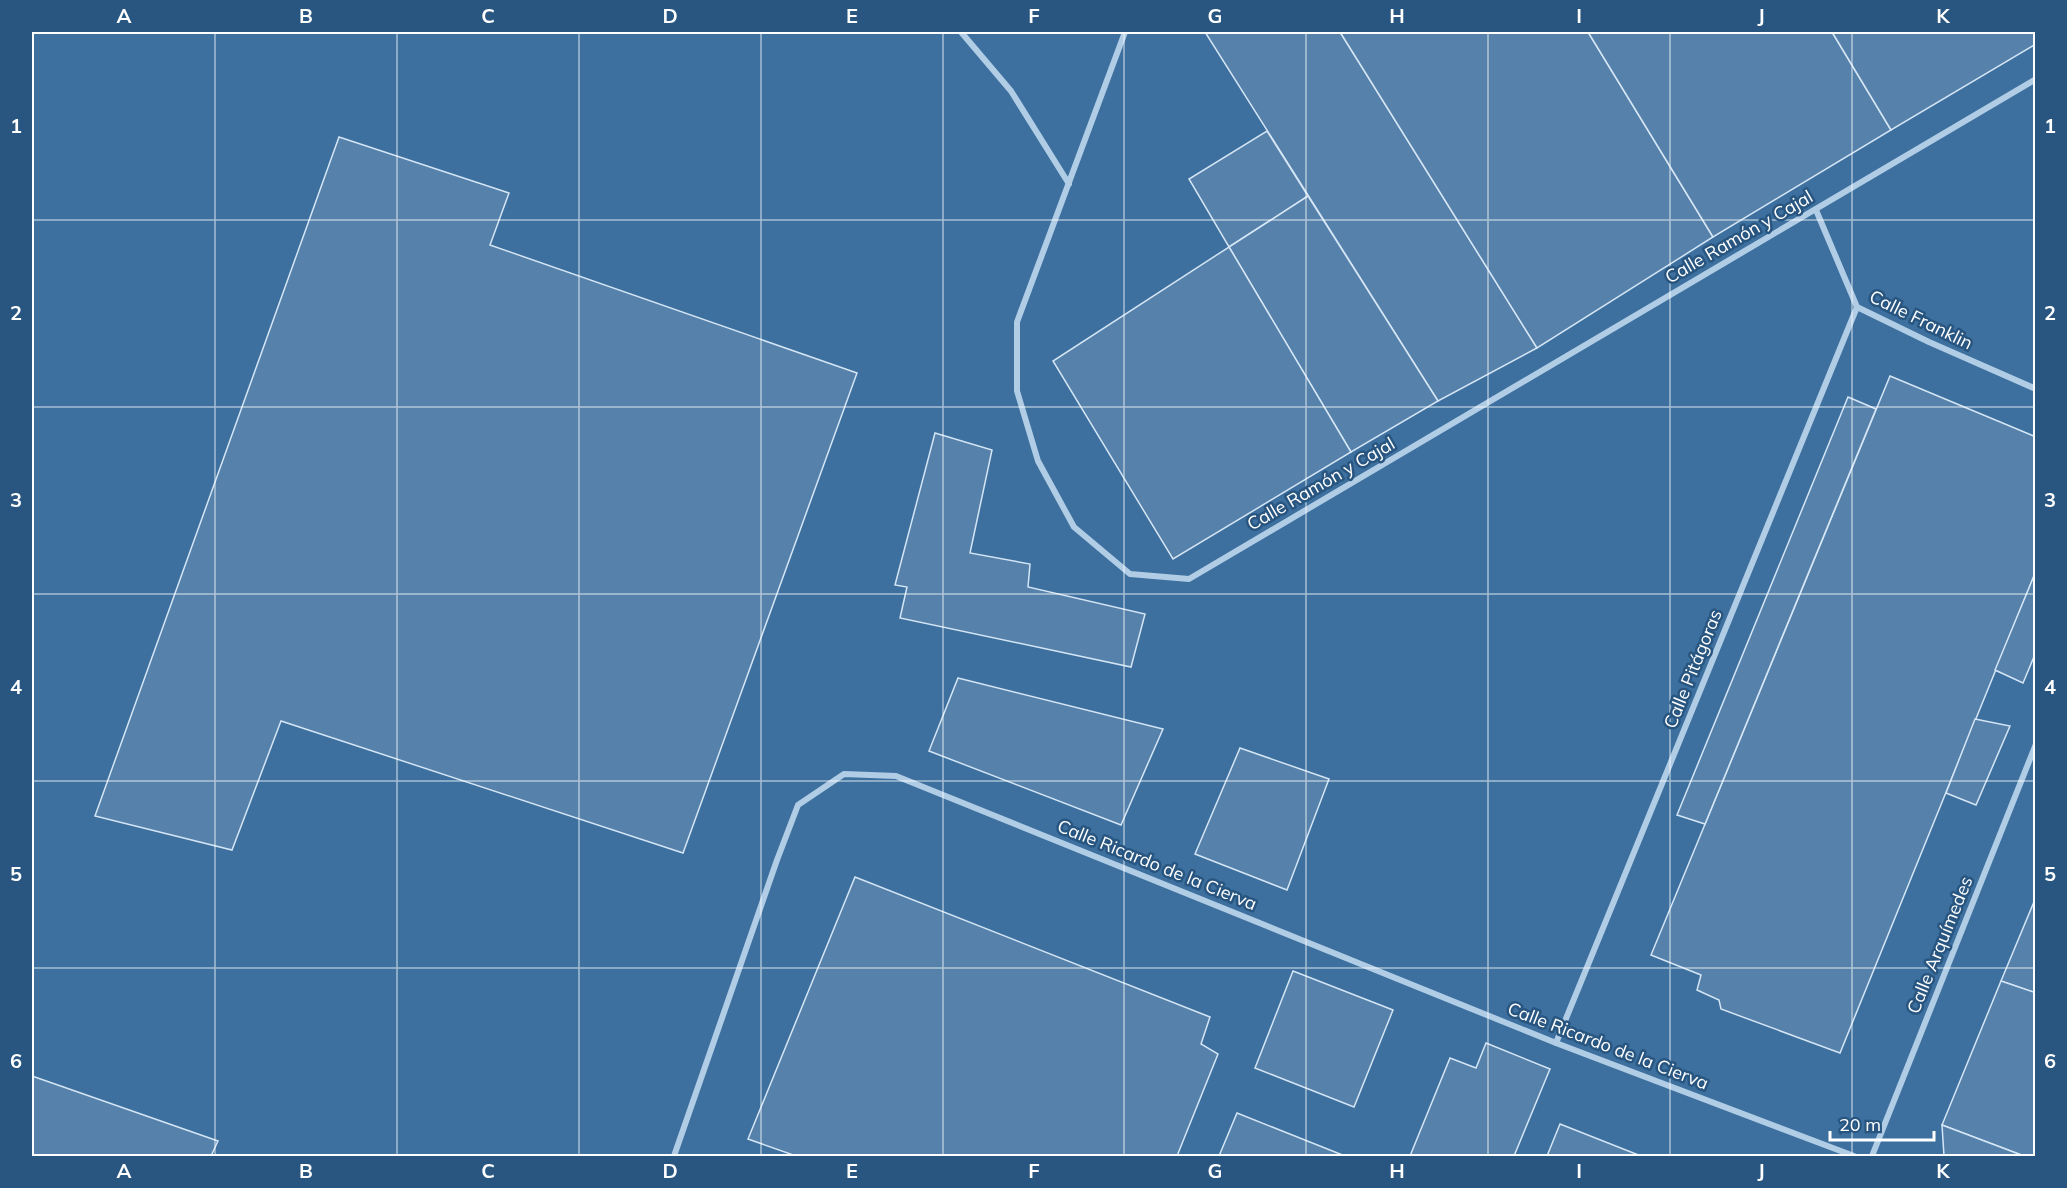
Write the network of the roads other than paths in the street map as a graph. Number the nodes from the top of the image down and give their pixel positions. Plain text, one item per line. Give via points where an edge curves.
1 (961, 32) edge
2 (1125, 32) edge
3 (2036, 79) edge
4 (1069, 184) junction
5 (1816, 210) junction
6 (1857, 307) junction
7 (2036, 389) edge
8 (2036, 744) edge
9 (1556, 1043) junction
10 (674, 1156) edge
11 (1854, 1156) edge
12 (1872, 1156) edge

1 - 4 street via 1011,91
2 - 4 street, Calle Ramón y Cajal
3 - 5 street, Calle Ramón y Cajal
4 - 5 street, Calle Ramón y Cajal via 1017,322 1017,391 1038,461 1074,527 1130,574 1189,579
5 - 6 street, Calle Franklin
6 - 7 street, Calle Franklin
6 - 9 street, Calle Pitágoras
8 - 12 street, Calle Arquímedes
9 - 10 street, Calle Ricardo de la Cierva via 896,776 844,774 798,805
9 - 11 street, Calle Ricardo de la Cierva

